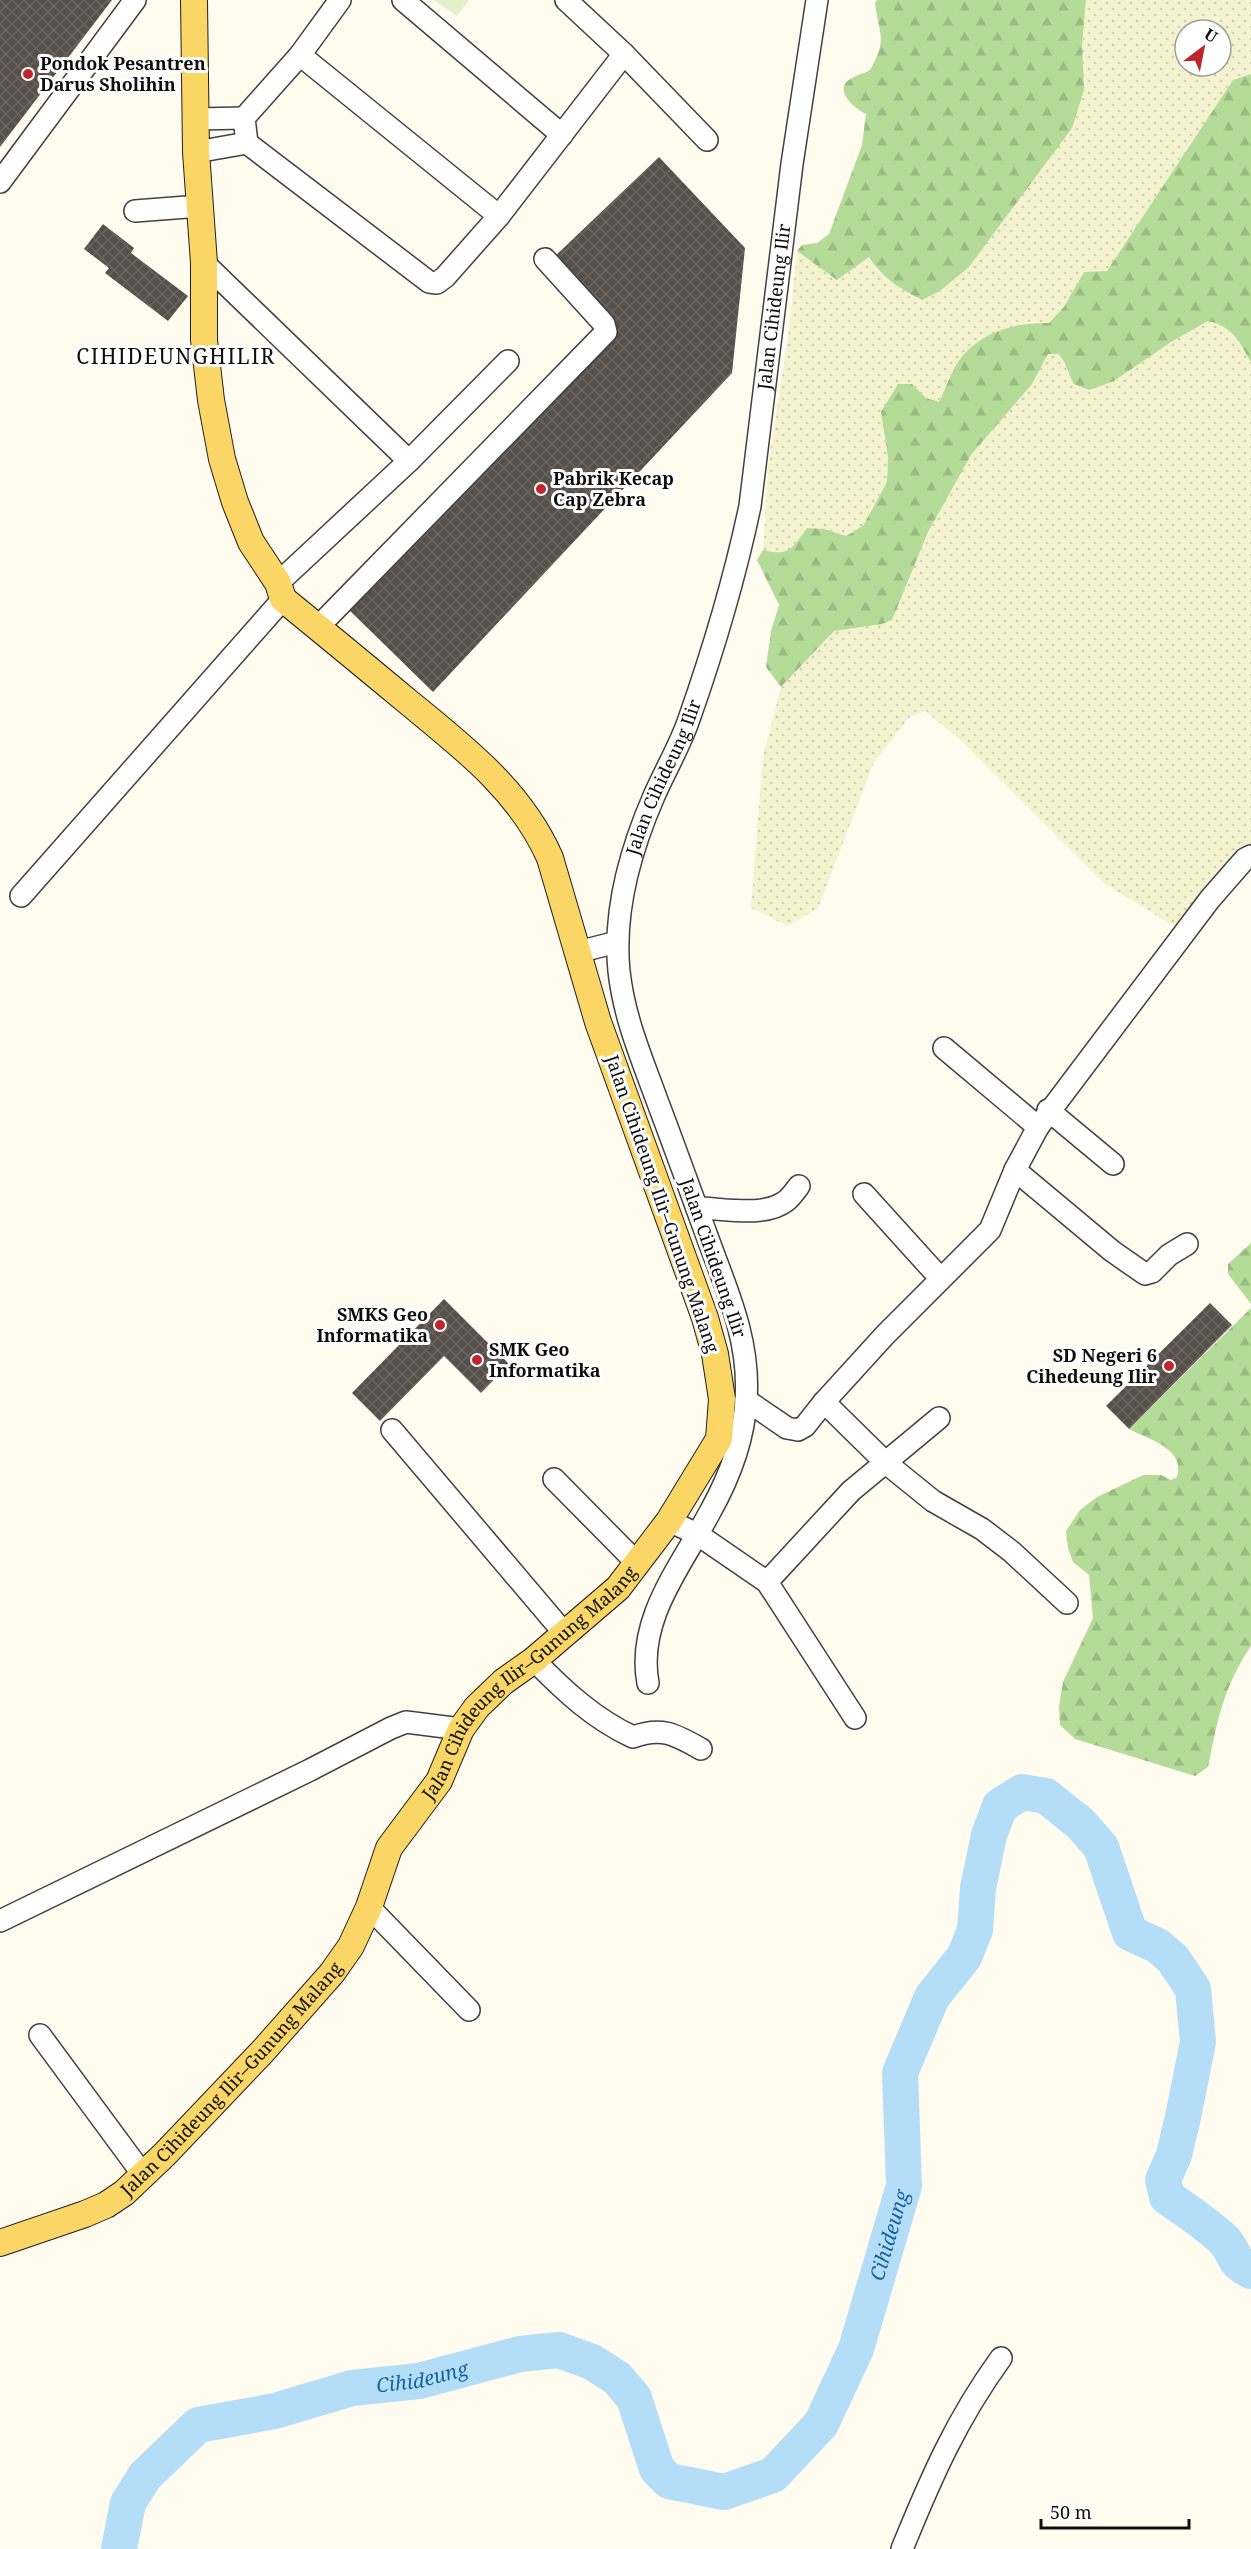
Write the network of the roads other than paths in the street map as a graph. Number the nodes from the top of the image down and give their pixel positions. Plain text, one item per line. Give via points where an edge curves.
1 (135, 0) edge
2 (194, 0) edge
3 (340, 0) edge
4 (403, 0) edge
5 (566, 0) edge
6 (817, 0) edge
7 (624, 54) junction
8 (300, 55) junction
9 (244, 118) junction
10 (195, 120) junction
11 (562, 135) junction
12 (707, 140) dead end
13 (247, 143) junction
14 (196, 152) junction
15 (0, 182) edge
16 (200, 206) junction
17 (135, 212) dead end
18 (499, 216) junction
19 (545, 259) dead end
20 (204, 263) junction
21 (508, 361) dead end
22 (409, 461) junction
23 (281, 591) junction
24 (318, 627) junction
25 (1251, 856) edge
26 (21, 896) dead end
27 (617, 942) junction
28 (578, 952) junction
29 (944, 1048) dead end
30 (1043, 1118) junction
31 (1113, 1164) dead end
32 (1015, 1170) junction
33 (799, 1186) dead end
34 (864, 1194) dead end
35 (697, 1208) junction
36 (1186, 1244) dead end
37 (939, 1278) junction
38 (746, 1400) junction
39 (824, 1402) junction
40 (939, 1418) dead end
41 (392, 1430) dead end
42 (885, 1463) junction
43 (554, 1479) dead end
44 (684, 1528) junction
45 (637, 1563) junction
46 (767, 1582) junction
47 (1067, 1604) dead end
48 (565, 1634) junction
49 (534, 1660) junction
50 (648, 1683) dead end
51 (855, 1718) dead end
52 (452, 1727) junction
53 (701, 1749) dead end
54 (369, 1906) junction
55 (0, 1921) edge
56 (469, 2010) dead end
57 (40, 2035) dead end
58 (144, 2176) junction
59 (0, 2243) edge
60 (1001, 2358) dead end
61 (902, 2549) edge

1 - 15 street
2 - 10 main road, Jalan Cihideung Ilir–Gunung Malang
3 - 8 street
4 - 11 street
5 - 7 street
6 - 27 street, Jalan Cihideung Ilir via 743,540 687,724 652,800 626,879
7 - 11 street
7 - 12 street
8 - 9 street
8 - 18 street
9 - 10 street
9 - 13 street
10 - 14 main road, Jalan Cihideung Ilir–Gunung Malang
11 - 18 street
13 - 14 street
13 - 18 street via 429,282 445,277
14 - 16 main road, Jalan Cihideung Ilir–Gunung Malang
16 - 17 street
16 - 20 main road, Jalan Cihideung Ilir–Gunung Malang
19 - 24 street via 604,324 606,332
20 - 22 street
20 - 23 main road, Jalan Cihideung Ilir–Gunung Malang via 204,340 222,459 251,542
21 - 22 street
22 - 23 street
23 - 24 main road, Jalan Cihideung Ilir–Gunung Malang
23 - 26 street
24 - 28 main road, Jalan Cihideung Ilir–Gunung Malang via 469,752 517,801 550,858
25 - 30 street via 1210,899
27 - 28 street
27 - 35 street, Jalan Cihideung Ilir via 629,1025
28 - 44 main road, Jalan Cihideung Ilir–Gunung Malang via 598,1022 705,1318 719,1378 719,1438
29 - 30 street
30 - 31 street
30 - 32 street
32 - 36 street via 1145,1274
32 - 37 street via 990,1230
33 - 35 street via 788,1200 774,1208
34 - 37 street
35 - 38 street, Jalan Cihideung Ilir via 739,1326 745,1352
37 - 39 street
38 - 39 street via 774,1421 798,1430
38 - 44 street, Jalan Cihideung Ilir via 729,1471
39 - 42 street
40 - 42 street
41 - 48 street
42 - 46 street via 851,1491
42 - 47 street via 933,1501 1005,1546
43 - 45 street
44 - 45 main road, Jalan Cihideung Ilir–Gunung Malang
44 - 46 street
44 - 50 street, Jalan Cihideung Ilir via 646,1640
45 - 48 main road, Jalan Cihideung Ilir–Gunung Malang via 618,1588
46 - 51 street
48 - 49 main road, Jalan Cihideung Ilir–Gunung Malang
49 - 52 main road, Jalan Cihideung Ilir–Gunung Malang via 502,1682
49 - 53 street via 591,1712 624,1733 633,1737 650,1731 670,1733
52 - 54 main road, Jalan Cihideung Ilir–Gunung Malang via 439,1781 389,1848
52 - 55 street via 406,1722
54 - 56 street
54 - 58 main road, Jalan Cihideung Ilir–Gunung Malang via 351,1946 332,1973
57 - 58 street
58 - 59 main road, Jalan Cihideung Ilir–Gunung Malang via 106,2205
60 - 61 street via 953,2431

